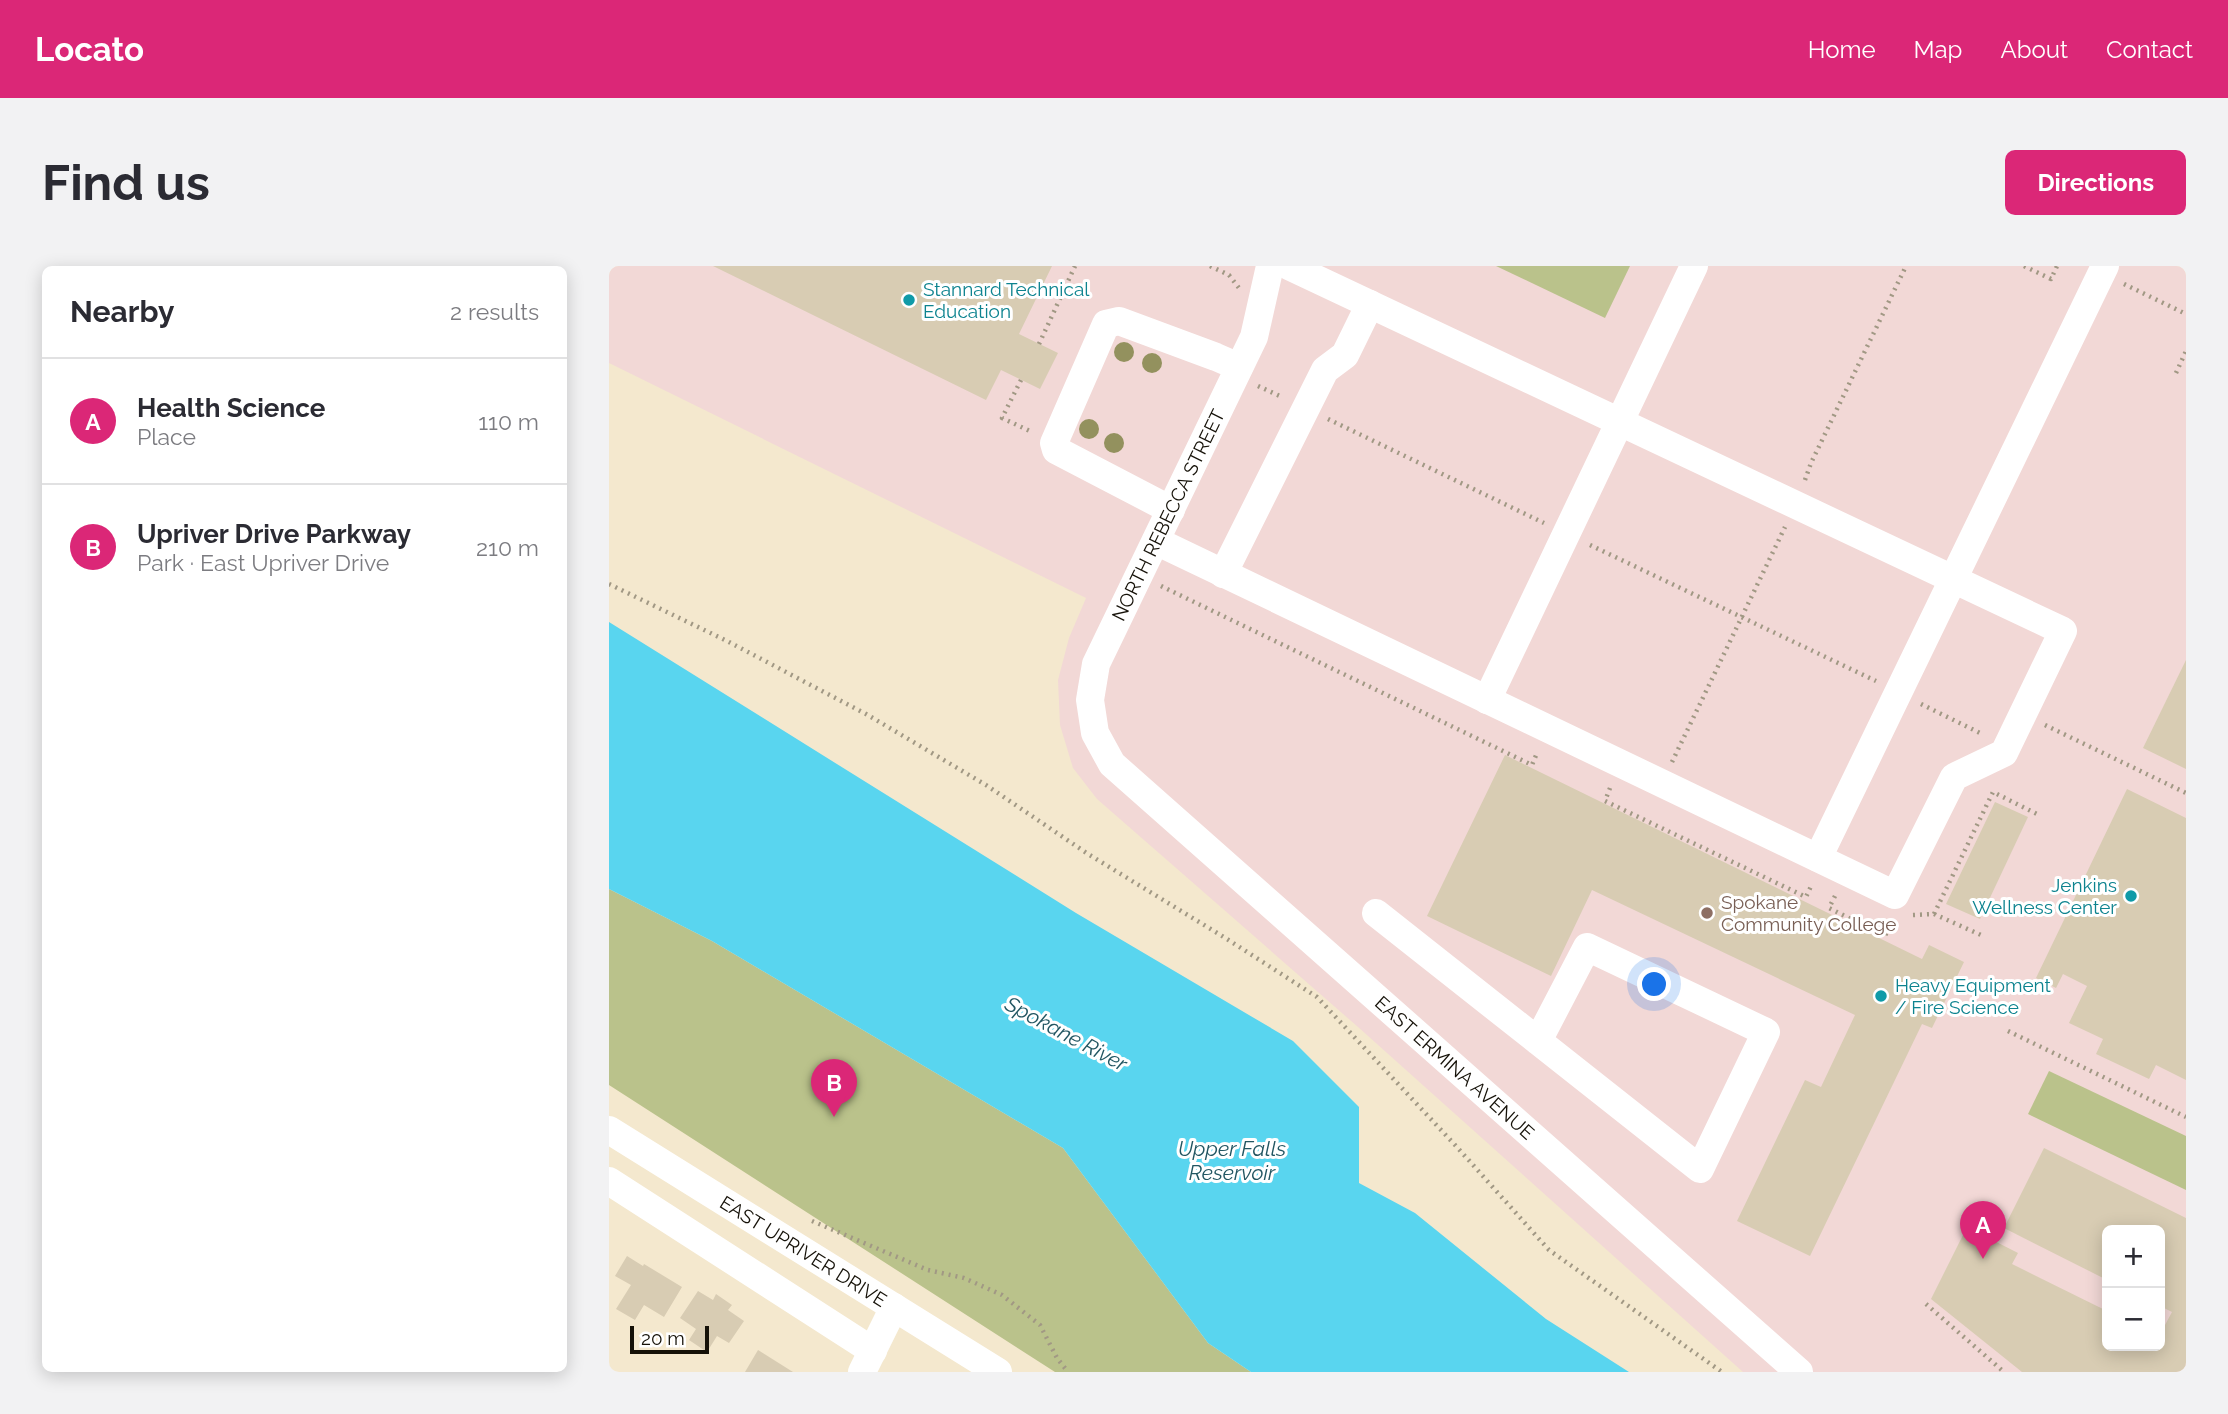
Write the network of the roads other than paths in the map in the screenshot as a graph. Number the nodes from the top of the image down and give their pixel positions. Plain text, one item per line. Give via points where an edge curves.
1 (1694, 266) edge
2 (1272, 267) edge
3 (2103, 270) edge
4 (1370, 304) junction
5 (1248, 377) junction
6 (1620, 421) junction
7 (1171, 510) junction
8 (1156, 541) junction
9 (1223, 574) junction
10 (1954, 578) junction
11 (1486, 700) junction
12 (1112, 764) joint
13 (1818, 858) junction
14 (1376, 913) dead end
15 (1538, 1041) junction
16 (609, 1130) edge
17 (609, 1181) edge
18 (894, 1307) junction
19 (868, 1361) edge
20 (998, 1372) edge
21 (1799, 1372) edge

1 - 6 street
2 - 4 street
2 - 5 street, NORTH REBECCA STREET
3 - 10 street
4 - 6 street
4 - 9 street via 1345,355 1325,370
5 - 7 street, NORTH REBECCA STREET
5 - 7 street via 1216,357 1119,321 1106,324 1055,443 1056,450
6 - 10 street
6 - 11 street
7 - 8 street, NORTH REBECCA STREET
8 - 9 street
8 - 12 street, NORTH REBECCA STREET via 1096,664 1090,700 1093,722
9 - 11 street
10 - 13 street
10 - 13 street via 2063,631 2004,754 1954,777 1895,895
11 - 13 street
12 - 21 street, EAST ERMINA AVENUE
14 - 15 street
15 - 15 street via 1700,1169 1766,1032 1587,947
16 - 18 street, EAST UPRIVER DRIVE
17 - 19 street
18 - 19 street
18 - 20 street, EAST UPRIVER DRIVE

